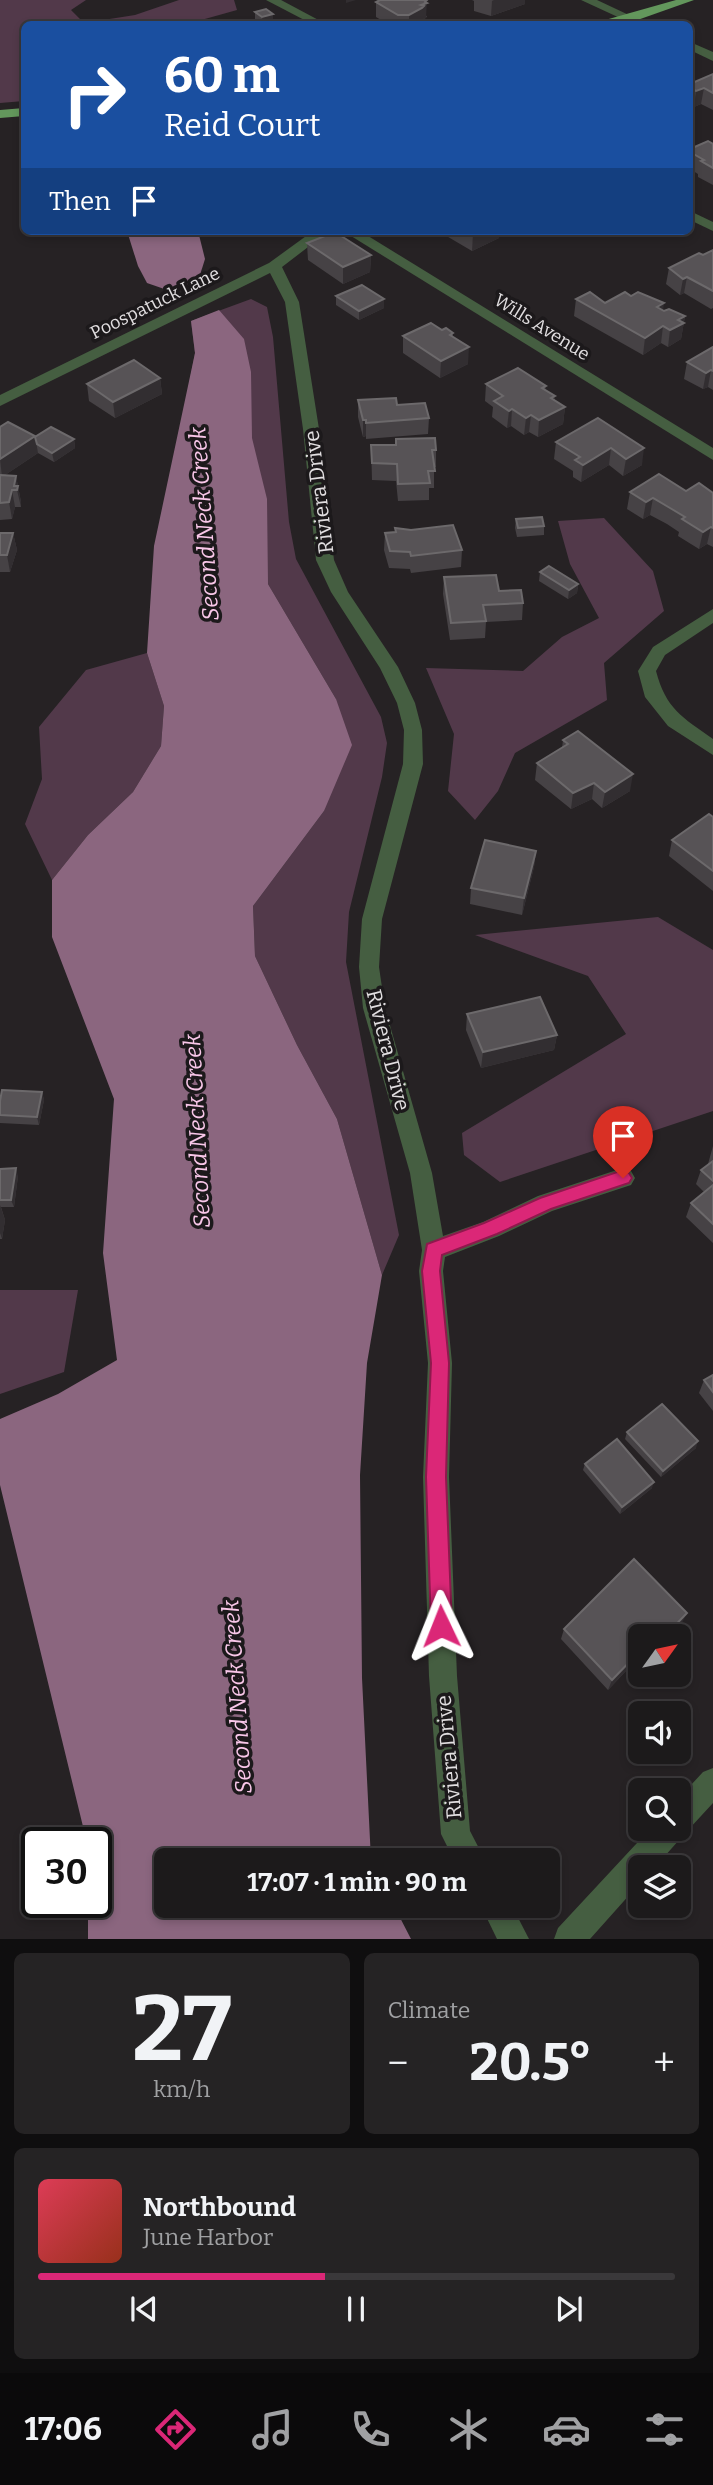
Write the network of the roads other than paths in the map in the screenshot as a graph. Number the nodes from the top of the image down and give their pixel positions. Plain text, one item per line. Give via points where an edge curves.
1 (272, 0) edge
2 (587, 0) edge
3 (688, 0) edge
4 (314, 21) edge
5 (624, 21) edge
6 (629, 21) edge
7 (693, 47) edge
8 (713, 57) edge
9 (21, 112) edge
10 (0, 114) edge
11 (693, 217) edge
12 (713, 227) edge
13 (317, 235) edge
14 (356, 235) edge
15 (274, 266) junction
16 (0, 401) edge
17 (713, 455) edge
18 (713, 615) edge
19 (713, 748) edge
20 (623, 1178) dead end
21 (433, 1250) junction
22 (713, 1782) edge
23 (691, 1806) edge
24 (659, 1841) edge
25 (464, 1848) edge
26 (503, 1918) edge
27 (514, 1939) edge
28 (569, 1939) edge

1 - 4 street
2 - 5 street
3 - 6 main road
7 - 8 street
9 - 10 main road
11 - 12 street
13 - 15 street, Poospatuck Lane
14 - 17 street, Wills Avenue
15 - 16 street, Poospatuck Lane
15 - 21 street, Riviera Drive via 292,302 326,560 340,592 389,667 413,730 413,764 372,919 369,967 374,1008 421,1173
18 - 19 street via 659,651 647,671 654,697 675,721
20 - 21 street via 546,1203
21 - 25 street, Riviera Drive via 440,1363 436,1477 443,1676 456,1834
22 - 23 street
24 - 28 street
26 - 27 street

